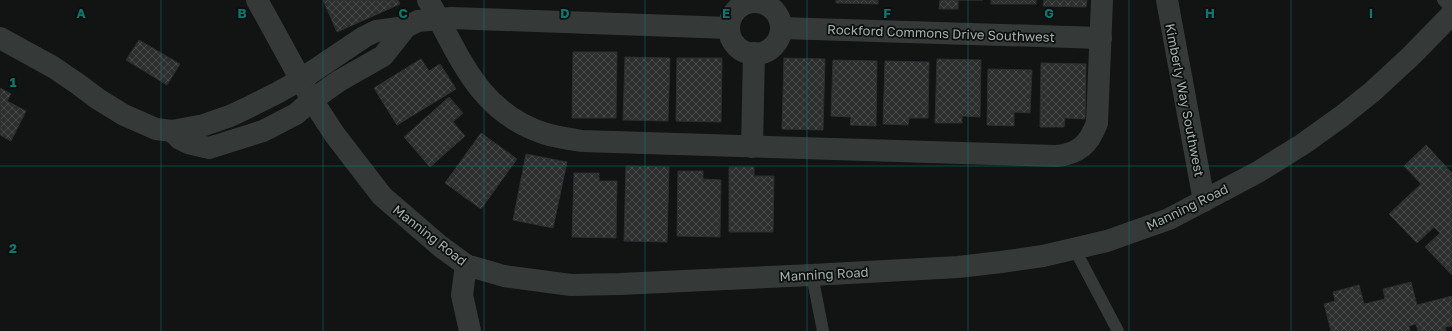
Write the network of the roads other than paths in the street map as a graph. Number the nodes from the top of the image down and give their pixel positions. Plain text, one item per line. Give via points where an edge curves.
1 (257, 0) edge
2 (428, 0) edge
3 (1102, 0) edge
4 (1167, 0) edge
5 (1443, 0) edge
6 (756, 1) edge
7 (1452, 9) edge
8 (1452, 14) edge
9 (439, 19) junction
10 (406, 27) junction
11 (729, 28) junction
12 (781, 28) junction
13 (0, 38) edge
14 (1101, 38) junction
15 (754, 53) junction
16 (300, 80) junction
17 (312, 100) junction
18 (172, 131) junction
19 (752, 147) junction
20 (1204, 201) junction
21 (1074, 248) junction
22 (466, 265) junction
23 (812, 275) junction
24 (470, 331) edge
25 (823, 331) edge
26 (1118, 331) edge

1 - 16 street, Manning Road
2 - 9 street
3 - 14 street
4 - 20 street, Kimberly Way Southwest
5 - 7 lane
6 - 11 street via 741,6 733,13
6 - 12 street via 770,6 777,13
8 - 20 street, Manning Road via 1411,56 1342,116 1258,172
9 - 10 street via 418,22
9 - 11 street
9 - 19 street via 482,92 506,114 532,129 551,136 582,141
10 - 16 street via 376,31
10 - 17 street via 383,56
11 - 15 street via 733,42 740,49
12 - 14 street, Rockford Commons Drive Southwest
12 - 15 street via 777,42 770,49 760,54
13 - 18 street via 53,67 124,115 156,129
14 - 19 street via 1097,123 1087,143 1068,155
15 - 19 street
16 - 17 street, Manning Road
16 - 18 street via 230,116 204,125
17 - 18 street via 296,114 277,125 242,139 209,148 188,143
17 - 22 street, Manning Road via 334,135 382,196
20 - 21 street, Manning Road via 1169,219 1137,231
21 - 23 street, Manning Road via 1043,256 958,267
21 - 26 lane
22 - 23 street, Manning Road via 504,276 571,285
22 - 24 street via 462,294
23 - 25 lane

